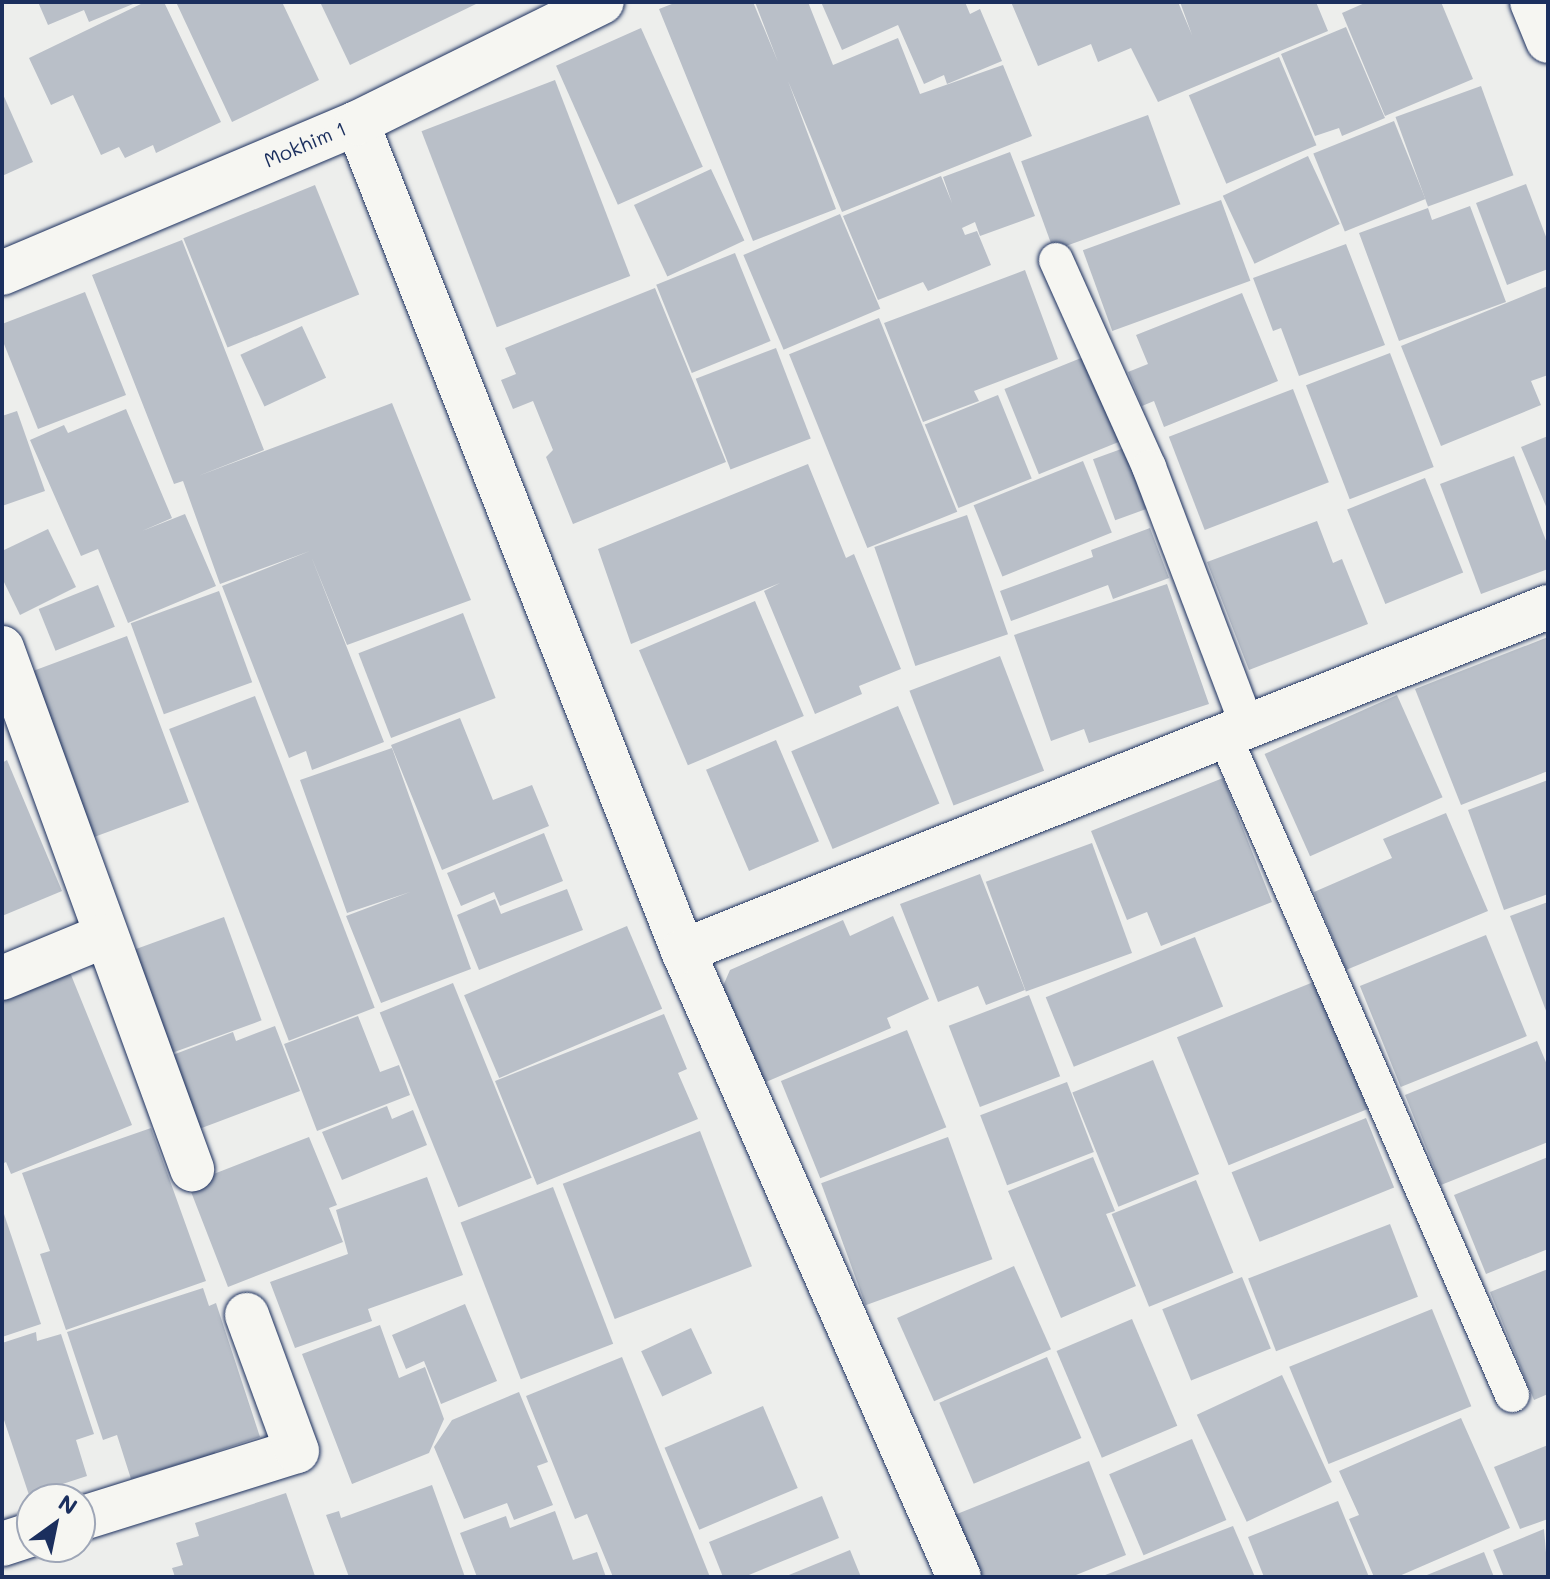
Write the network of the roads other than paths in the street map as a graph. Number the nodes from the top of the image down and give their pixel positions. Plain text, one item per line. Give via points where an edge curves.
1 (602, 2) edge
2 (1532, 2) edge
3 (1548, 41) edge
4 (357, 123) junction
5 (1056, 260) dead end
6 (2, 273) edge
7 (1548, 607) edge
8 (2, 648) edge
9 (1236, 732) junction
10 (104, 936) junction
11 (683, 951) junction
12 (2, 978) edge
13 (192, 1169) dead end
14 (247, 1315) dead end
15 (1512, 1395) dead end
16 (96, 1514) edge
17 (959, 1577) edge

1 - 4 street, Mokhim 1
2 - 3 street
4 - 6 street, Mokhim 1
4 - 11 street
5 - 9 lane via 1149,467
7 - 9 street
8 - 10 street
9 - 11 street
9 - 15 lane
10 - 12 street
10 - 13 street
11 - 17 street
14 - 16 street via 297,1451

